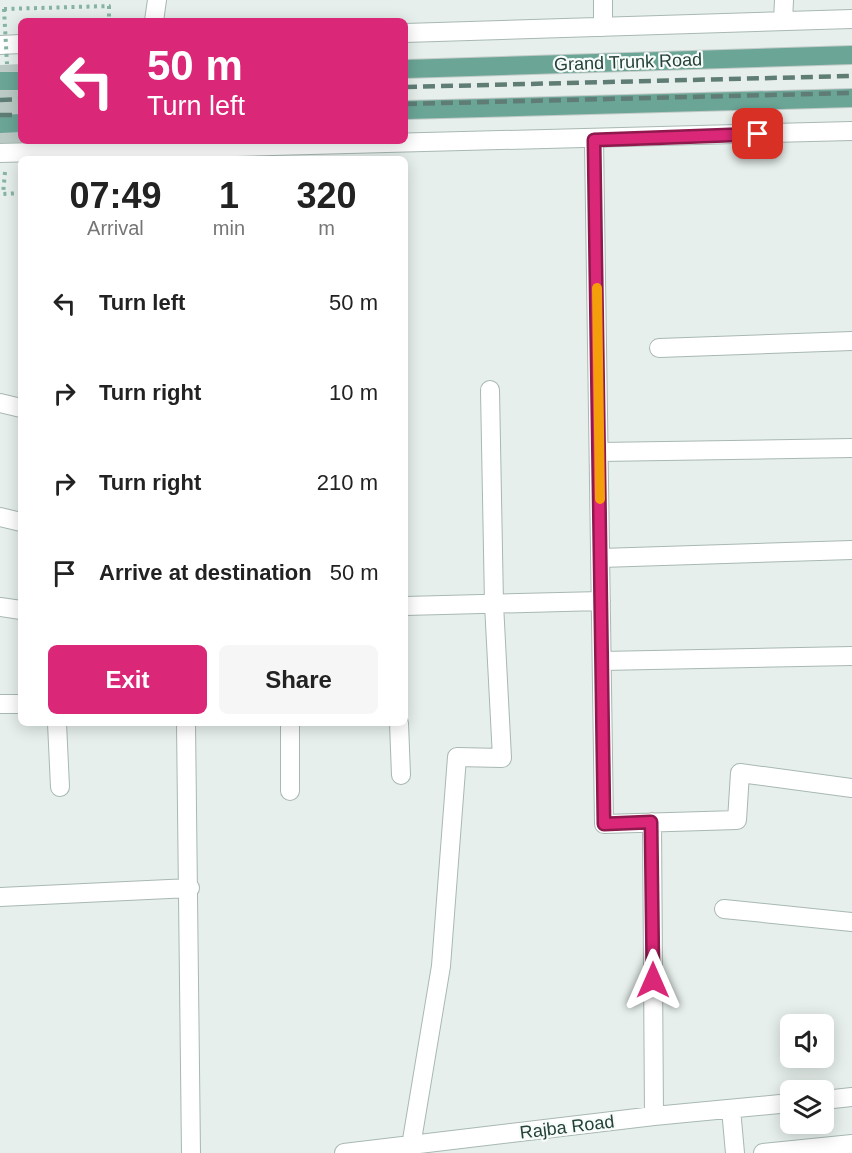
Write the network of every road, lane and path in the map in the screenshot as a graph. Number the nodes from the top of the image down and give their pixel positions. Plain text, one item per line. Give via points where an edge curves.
1 (157, 0) edge
2 (603, 0) edge
3 (784, 0) edge
4 (109, 18) edge
5 (154, 18) edge
6 (852, 19) edge
7 (783, 21) junction
8 (603, 27) junction
9 (408, 33) edge
10 (18, 44) edge
11 (0, 45) edge
12 (852, 55) edge
13 (408, 69) edge
14 (3, 73) edge
15 (18, 80) edge
16 (852, 98) edge
17 (408, 110) edge
18 (18, 123) edge
19 (0, 124) edge
20 (852, 131) edge
21 (594, 140) junction
22 (408, 143) edge
23 (299, 144) edge
24 (0, 153) edge
25 (83, 155) edge
26 (18, 193) edge
27 (3, 194) dead end
28 (852, 341) edge
29 (659, 348) dead end
30 (490, 390) dead end
31 (0, 403) edge
32 (18, 407) edge
33 (852, 448) edge
34 (599, 452) junction
35 (0, 517) edge
36 (18, 521) edge
37 (852, 550) edge
38 (601, 558) junction
39 (601, 601) junction
40 (494, 604) junction
41 (408, 606) edge
42 (0, 607) edge
43 (18, 610) edge
44 (852, 656) edge
45 (602, 661) junction
46 (0, 704) edge
47 (18, 704) edge
48 (57, 726) edge
49 (186, 726) edge
50 (290, 726) edge
51 (399, 726) edge
52 (401, 775) dead end
53 (60, 788) dead end
54 (852, 788) edge
55 (290, 791) dead end
56 (651, 822) junction
57 (190, 888) junction
58 (0, 897) edge
59 (724, 909) dead end
60 (852, 922) edge
61 (852, 1097) edge
62 (834, 1099) edge
63 (780, 1104) edge
64 (731, 1108) junction
65 (654, 1116) junction
66 (852, 1144) edge
67 (411, 1146) junction
68 (191, 1153) edge
69 (344, 1153) edge
70 (735, 1153) edge
71 (763, 1153) edge

1 - 5 street
2 - 8 street
3 - 7 street
4 - 14 path, bridge via 109,6 4,9
6 - 7 street
7 - 8 street
8 - 9 street
10 - 11 street
12 - 13 main road, Grand Trunk Road
14 - 15 main road
16 - 17 main road
18 - 19 main road
20 - 21 street
21 - 22 street
21 - 34 street
23 - 25 street
24 - 25 street
26 - 27 path
28 - 29 street
30 - 40 street
31 - 32 street
33 - 34 street
34 - 38 street
35 - 36 street
37 - 38 street
38 - 39 street
39 - 40 street
39 - 45 street
40 - 41 street
40 - 67 street via 502,758 457,757 441,966
42 - 43 street
44 - 45 street
45 - 56 street via 604,824
46 - 47 street
48 - 53 street
49 - 57 street
50 - 55 street
51 - 52 street
54 - 56 street via 740,772 737,820
56 - 65 street
57 - 58 street
57 - 68 street
59 - 60 street
61 - 62 street
63 - 64 street, Rajba Road
64 - 65 street, Rajba Road
64 - 70 street
65 - 67 street, Rajba Road
66 - 71 street
67 - 69 street, Rajba Road

